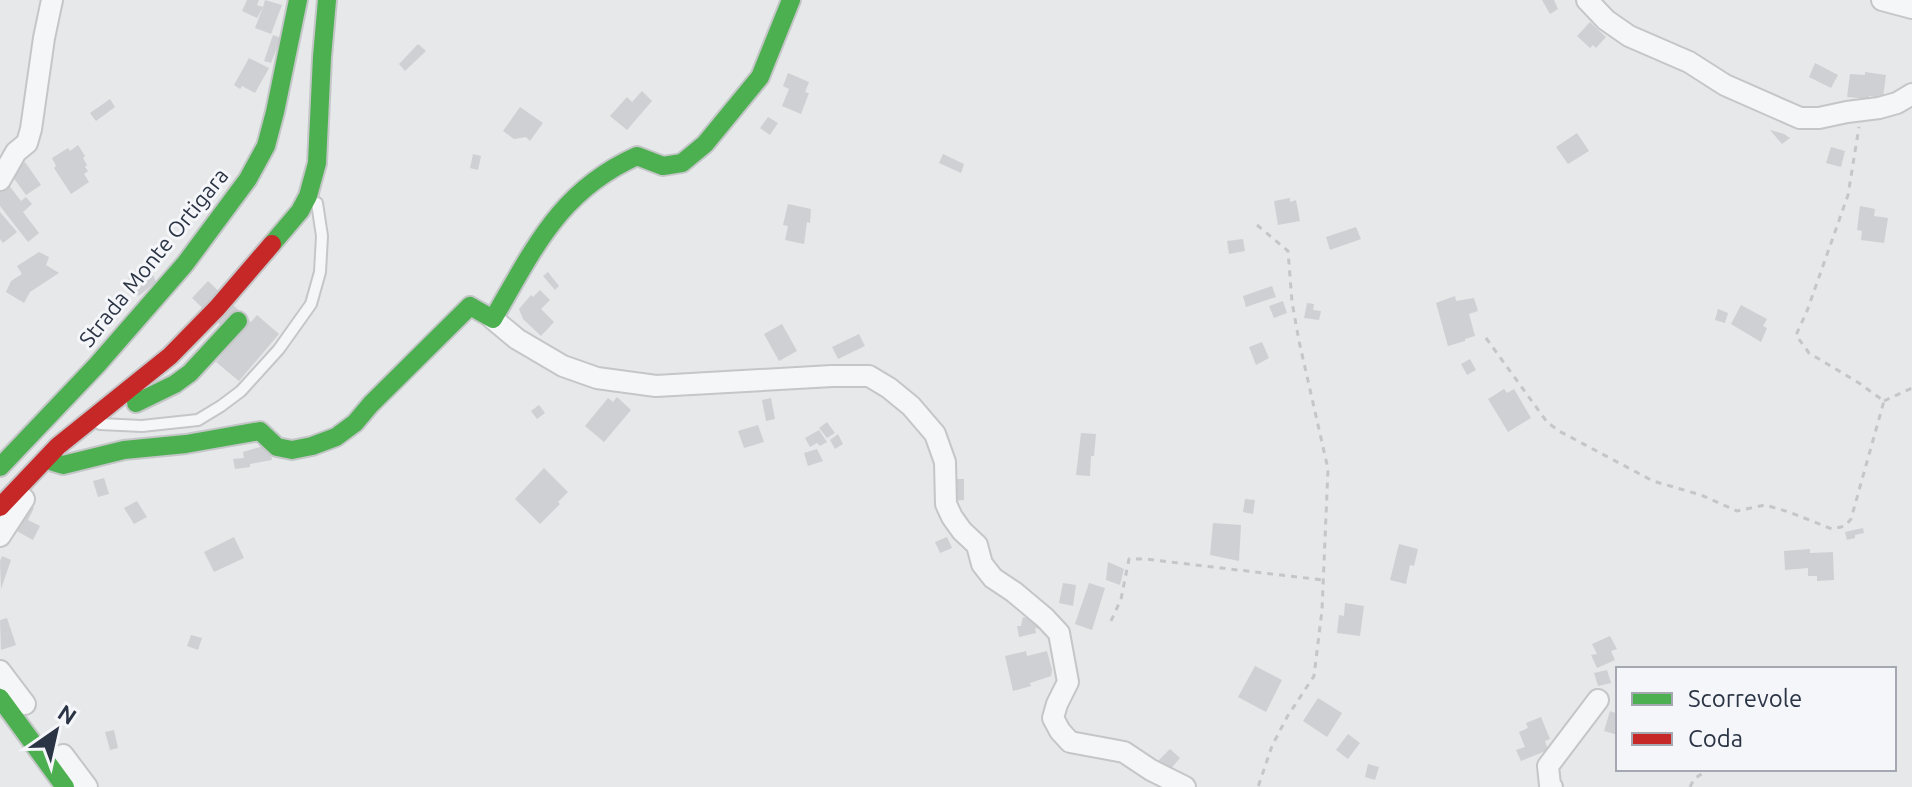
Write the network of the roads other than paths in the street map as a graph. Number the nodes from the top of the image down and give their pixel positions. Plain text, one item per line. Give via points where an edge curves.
1 (52, 0) edge
2 (298, 0) edge
3 (327, 0) edge
4 (791, 0) edge
5 (1587, 0) edge
6 (1882, 0) edge
7 (1912, 8) edge
8 (1912, 94) edge
9 (8, 146) edge
10 (0, 180) edge
11 (313, 180) junction
12 (300, 211) junction
13 (291, 251) dead end
14 (252, 306) dead end
15 (493, 319) junction
16 (86, 424) junction
17 (29, 447) dead end
18 (58, 464) joint
19 (2, 465) edge
20 (0, 507) edge
21 (0, 536) edge
22 (0, 671) edge
23 (0, 698) edge
24 (1598, 700) dead end
25 (65, 787) edge
26 (87, 787) edge
27 (1185, 787) edge
28 (1552, 787) edge

1 - 9 street via 27,143
2 - 19 main road, Strada Monte Ortigara via 266,146 248,179 185,264
3 - 11 main road
4 - 15 main road via 760,77 705,144 682,163 663,166 637,156 602,174 546,230
5 - 8 street via 1629,36 1800,118 1860,111
6 - 7 street
9 - 10 street
11 - 12 main road
11 - 16 lane via 322,236 311,304 241,391 198,420
12 - 13 main road
12 - 16 main road via 170,356
14 - 16 main road via 175,384
15 - 18 main road via 470,306 355,423 312,446 277,447 260,431
15 - 27 street via 563,366 597,378 656,386 869,376 889,388 935,434 945,462 946,504 977,545 982,564 1059,633 1068,682 1053,718 1060,731 1070,742 1124,752
16 - 20 main road
17 - 19 main road
18 - 21 street via 22,501
22 - 26 street
23 - 25 main road
24 - 28 street via 1548,766

